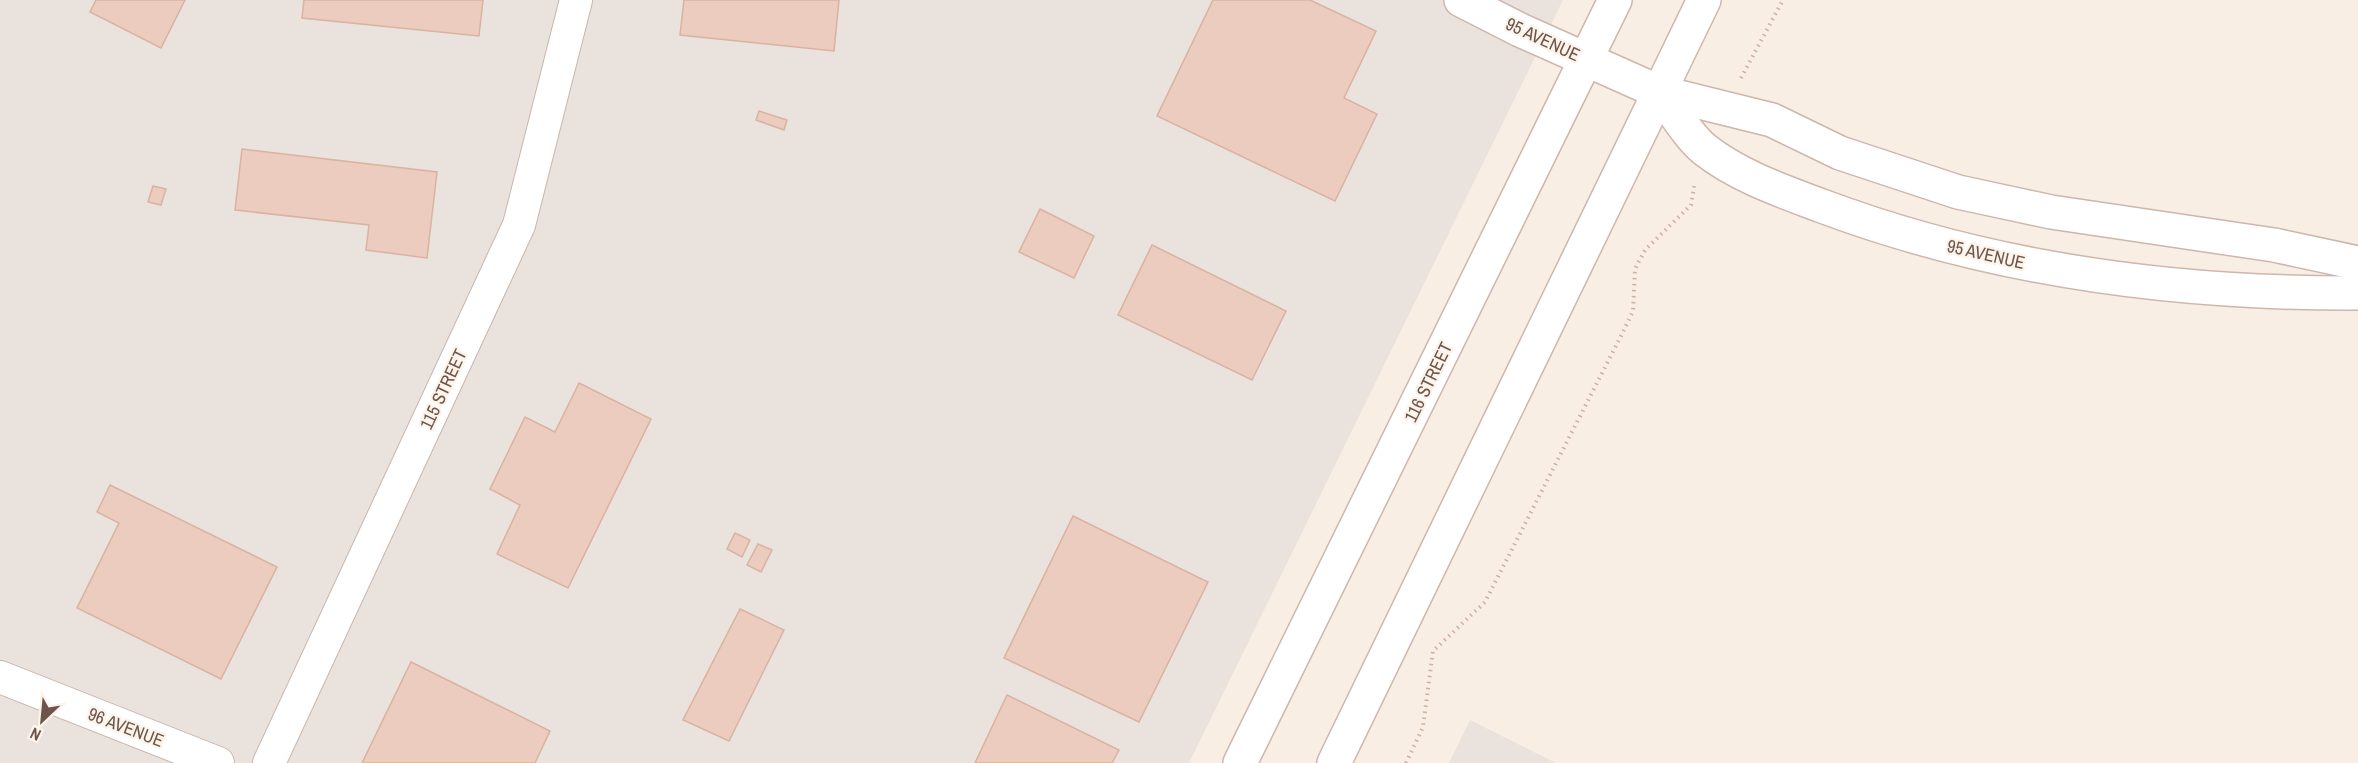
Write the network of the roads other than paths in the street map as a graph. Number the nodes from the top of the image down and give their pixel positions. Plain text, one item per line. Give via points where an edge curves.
1 (576, 0) edge
2 (1461, 0) edge
3 (1615, 0) edge
4 (1704, 0) edge
5 (1587, 59) junction
6 (1659, 92) junction
7 (2358, 263) edge
8 (2358, 293) edge
9 (0, 677) edge
10 (218, 763) edge
11 (268, 763) edge
12 (1239, 763) edge
13 (1334, 763) edge

1 - 11 street, 115 STREET via 519,225
2 - 5 street, 95 AVENUE
3 - 5 street, 116 STREET
4 - 6 street
5 - 6 street, 95 AVENUE
5 - 12 street, 116 STREET
6 - 7 street, 95 AVENUE via 1772,120 1840,153 1958,192 2050,212 2274,245
6 - 8 street, 95 AVENUE via 1703,148 1758,182 1875,226 1986,256 2118,279 2273,293
6 - 13 street
9 - 10 street, 96 AVENUE

